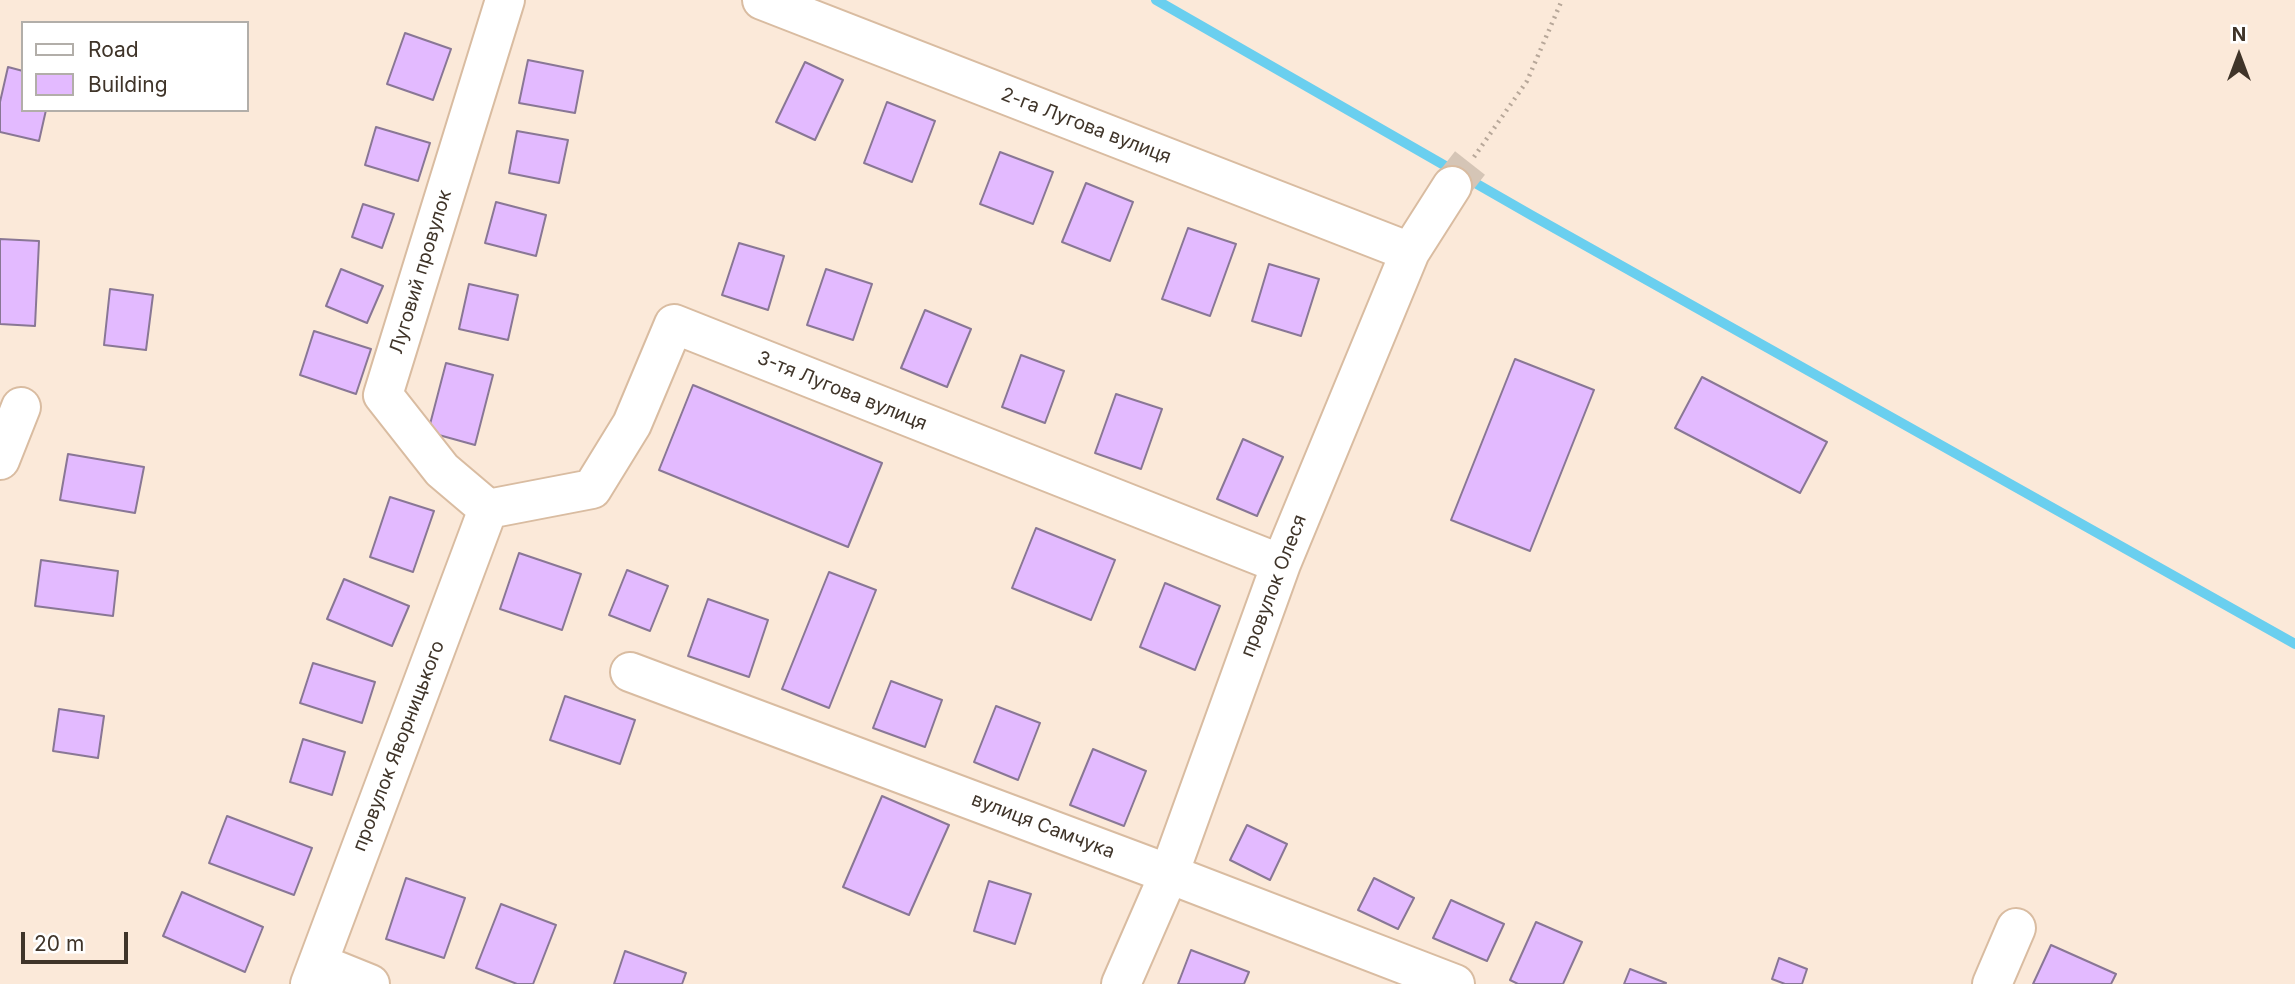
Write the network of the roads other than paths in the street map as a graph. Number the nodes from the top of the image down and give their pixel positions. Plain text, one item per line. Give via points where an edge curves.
1 (505, 0) edge
2 (762, 0) edge
3 (1456, 182) tunnel mouth
4 (1410, 251) junction
5 (21, 407) dead end
6 (0, 460) edge
7 (488, 509) junction
8 (1281, 564) junction
9 (630, 672) dead end
10 (1169, 874) junction
11 (2016, 928) dead end
12 (314, 973) edge
13 (370, 984) edge
14 (1121, 984) edge
15 (1455, 984) edge
16 (1992, 984) edge

1 - 7 street, Луговий провулок via 383,395 442,470
2 - 4 street, 2-га Лугова вулиця
3 - 4 street, провулок Олеся
4 - 8 street, провулок Олеся
5 - 6 street
7 - 8 street, 3-тя Лугова вулиця via 593,489 632,424 674,324
7 - 12 street, провулок Яворницького
8 - 10 street, провулок Олеся
9 - 10 street, вулиця Самчука
10 - 14 street, провулок Олеся
10 - 15 street, вулиця Самчука
11 - 16 street
12 - 13 street

